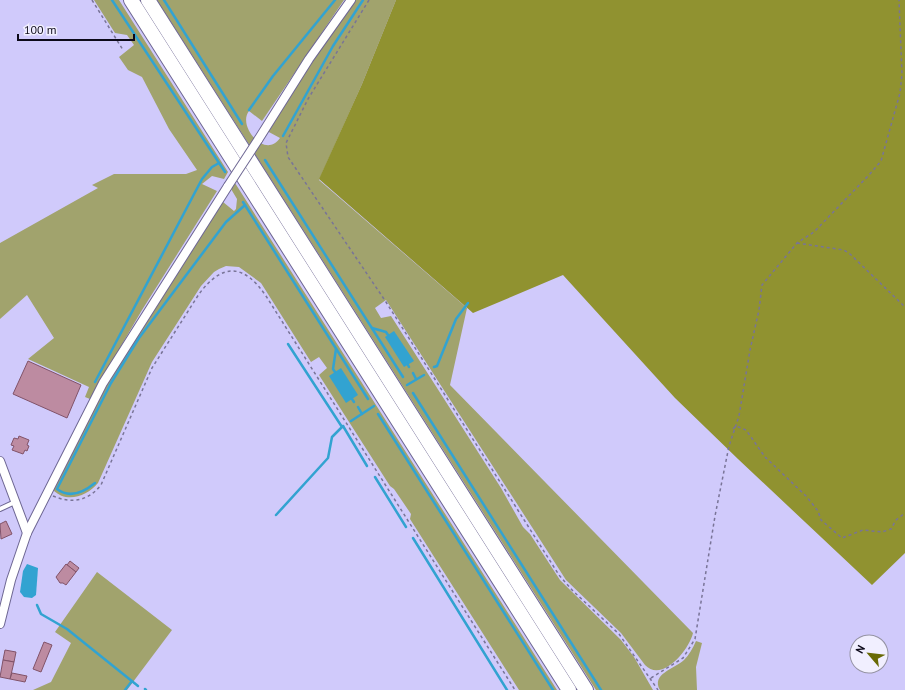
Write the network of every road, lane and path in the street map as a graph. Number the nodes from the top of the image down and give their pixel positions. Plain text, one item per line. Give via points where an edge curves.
1 (92, 0) edge
2 (131, 0) edge
3 (148, 0) edge
4 (351, 0) edge
5 (369, 0) edge
6 (899, 0) edge
7 (123, 50) dead end
8 (797, 243) junction
9 (905, 307) edge
10 (736, 426) junction
11 (733, 429) dead end
12 (0, 461) edge
13 (47, 494) junction
14 (16, 502) junction
15 (0, 509) edge
16 (905, 513) edge
17 (27, 533) junction
18 (2, 605) edge
19 (0, 624) edge
20 (651, 678) junction
21 (515, 690) edge
22 (569, 690) edge
23 (586, 690) edge
24 (658, 690) edge

1 - 7 path
2 - 22 highway
3 - 23 highway
4 - 13 street, bridge via 314,52 103,383
5 - 20 path via 308,99 286,144 288,158 390,309 560,574 573,591 619,634
6 - 8 path via 900,93 881,161 814,232
8 - 9 path via 844,250
8 - 10 path via 762,286 740,416
10 - 11 path
10 - 16 path via 746,430 765,456 806,496 818,511 821,520 842,538 863,530 882,532 891,528
10 - 20 path via 729,446 695,639 684,658
12 - 14 street
13 - 17 street
13 - 21 path via 71,501 95,493 101,485 152,368 187,312 212,278 226,271 240,272 258,284 266,296
14 - 15 lane
14 - 17 street
17 - 18 street
18 - 19 street
20 - 24 path

